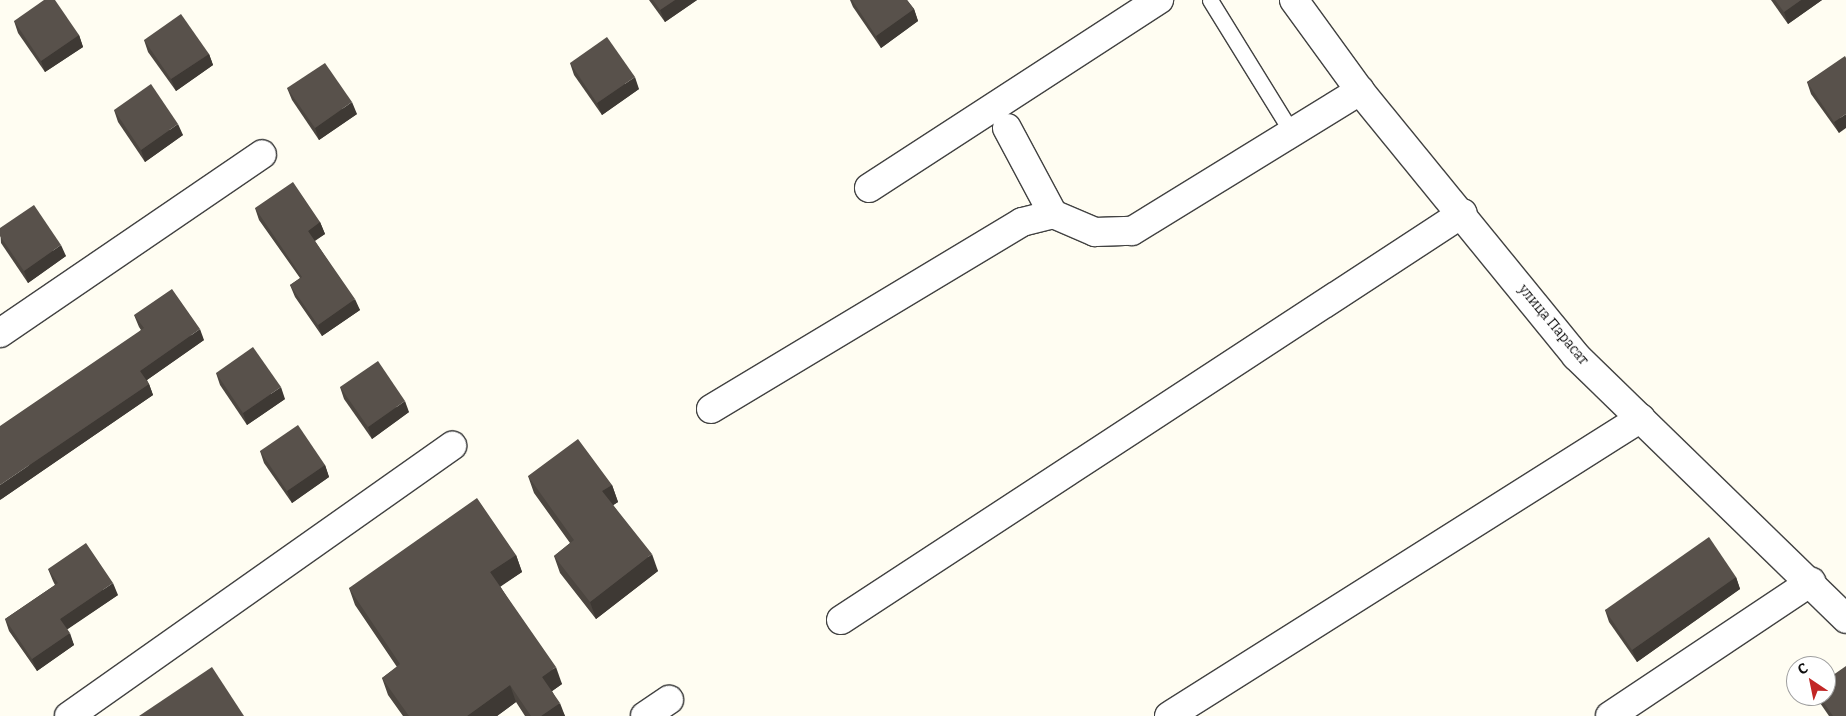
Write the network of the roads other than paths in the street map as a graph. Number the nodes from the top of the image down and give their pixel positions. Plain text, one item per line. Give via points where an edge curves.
1 (1159, 0) edge
2 (1210, 0) edge
3 (1294, 0) edge
4 (1360, 91) junction
5 (1007, 128) dead end
6 (1292, 133) junction
7 (262, 154) dead end
8 (869, 188) dead end
9 (1463, 213) junction
10 (1053, 214) junction
11 (0, 332) edge
12 (711, 409) dead end
13 (1641, 418) junction
14 (452, 446) dead end
15 (1811, 582) junction
16 (1846, 619) edge
17 (841, 620) dead end
18 (670, 700) dead end
19 (69, 716) edge
20 (645, 716) edge
21 (1169, 716) edge
22 (1610, 716) edge

1 - 8 street
2 - 6 lane
3 - 4 street, улица Парасат
4 - 6 street
4 - 9 street, улица Парасат
5 - 10 street
6 - 10 street via 1132,231 1095,232
7 - 11 street
9 - 13 street, улица Парасат via 1576,356
9 - 17 street
10 - 12 street via 1022,222
13 - 15 street, улица Парасат
13 - 21 street
14 - 19 street
15 - 16 street, улица Парасат
15 - 22 street
18 - 20 street

